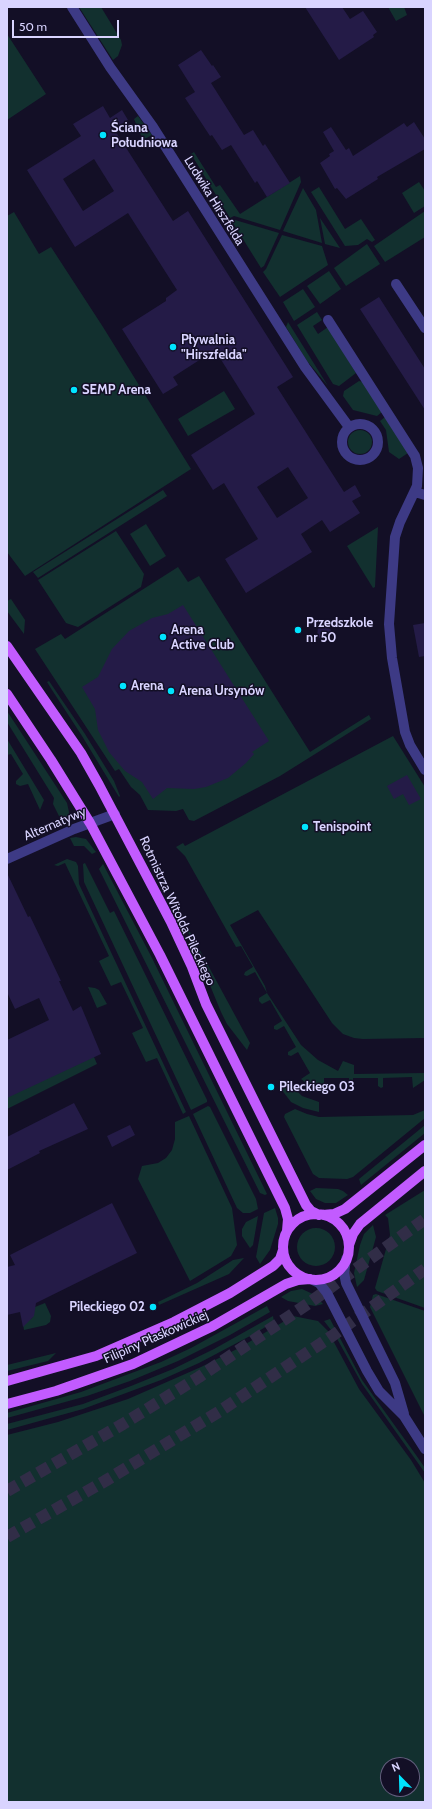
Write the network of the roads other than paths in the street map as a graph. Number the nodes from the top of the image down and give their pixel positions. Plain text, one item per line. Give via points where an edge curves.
1 (72, 7) edge
2 (396, 284) dead end
3 (328, 320) dead end
4 (425, 328) edge
5 (349, 427) dead end
6 (420, 493) edge
7 (7, 646) edge
8 (7, 694) edge
9 (425, 770) edge
10 (114, 814) junction
11 (90, 823) junction
12 (7, 859) edge
13 (425, 1145) edge
14 (425, 1171) edge
15 (321, 1215) junction
16 (287, 1230) junction
17 (349, 1245) junction
18 (283, 1250) junction
19 (346, 1259) junction
20 (311, 1280) junction
21 (7, 1381) edge
22 (7, 1404) edge
23 (404, 1416) junction
24 (425, 1449) edge

1 - 5 street, Ludwika Hirszfelda via 110,67 153,127 267,309
2 - 4 street
3 - 6 street via 415,456 418,468 417,486
6 - 9 street via 400,522 395,537 389,624 392,658 405,732
7 - 10 main road, Rotmistrza Witolda Pileckiego via 81,753
8 - 11 main road
10 - 11 street, Alternatywy
10 - 15 main road, Rotmistrza Witolda Pileckiego via 174,928 206,1004 306,1205 311,1211
11 - 12 street, Alternatywy
11 - 16 main road via 160,955 281,1201 287,1215
13 - 15 main road via 345,1210
14 - 17 main road via 360,1224 352,1234
15 - 16 main road via 308,1215
15 - 17 main road via 341,1226
16 - 18 main road
17 - 19 main road
18 - 20 main road via 293,1271
18 - 21 main road, Filipiny Płaskowickiej via 280,1259 268,1270 174,1322 96,1356
19 - 20 main road via 341,1268 332,1275
19 - 23 street via 346,1283 395,1383
20 - 22 main road, Filipiny Płaskowickiej via 298,1280 286,1284 202,1332 133,1364 56,1391
20 - 23 street via 327,1293 379,1391
23 - 24 street

